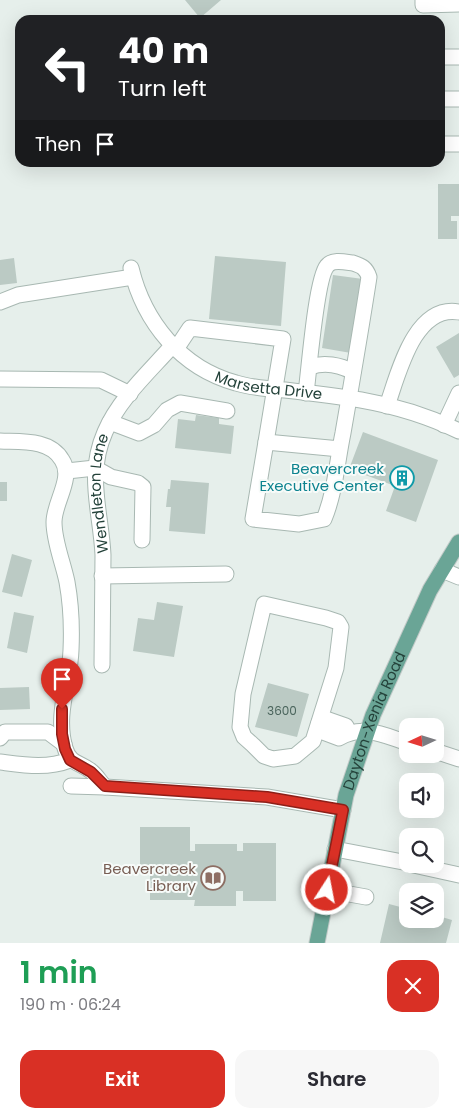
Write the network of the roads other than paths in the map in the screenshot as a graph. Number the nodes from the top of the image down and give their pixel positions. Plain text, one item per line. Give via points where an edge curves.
1 (459, 4) edge
2 (423, 8) edge
3 (445, 57) edge
4 (459, 57) edge
5 (459, 98) edge
6 (445, 99) edge
7 (445, 144) edge
8 (459, 144) edge
9 (0, 302) edge
10 (459, 312) edge
11 (174, 347) junction
12 (310, 367) junction
13 (353, 372) junction
14 (0, 379) edge
15 (275, 389) junction
16 (306, 392) junction
17 (459, 393) edge
18 (130, 394) junction
19 (349, 398) junction
20 (387, 406) junction
21 (227, 411) dead end
22 (110, 422) junction
23 (444, 425) junction
24 (459, 431) edge
25 (0, 441) edge
26 (266, 442) junction
27 (340, 449) junction
28 (95, 468) junction
29 (67, 471) junction
30 (142, 540) dead end
31 (459, 542) edge
32 (442, 570) junction
33 (226, 574) dead end
34 (102, 576) junction
35 (459, 577) edge
36 (102, 666) dead end
37 (319, 723) junction
38 (368, 730) junction
39 (0, 738) edge
40 (399, 740) edge
41 (64, 744) junction
42 (444, 754) edge
43 (459, 759) edge
44 (70, 760) junction
45 (0, 762) edge
46 (71, 786) dead end
47 (105, 786) junction
48 (343, 810) junction
49 (335, 848) junction
50 (399, 862) edge
51 (444, 872) edge
52 (459, 875) edge
53 (327, 890) junction
54 (366, 897) dead end
55 (317, 943) edge

1 - 2 street
3 - 4 street
5 - 6 street
7 - 8 street
9 - 11 street, Marsetta Drive via 18,295 132,272 146,311
10 - 20 street via 438,314 421,327 406,352
11 - 15 street, Marsetta Drive via 200,368 221,378
11 - 15 street, Wendleton Lane via 190,328 283,339
11 - 18 street, Wendleton Lane
12 - 13 street via 332,365
12 - 13 street via 321,280 331,263 349,262 360,265 369,277
12 - 16 street
13 - 19 street
14 - 18 street via 101,380
15 - 16 street, Marsetta Drive
15 - 26 street
16 - 19 street, Marsetta Drive
17 - 23 street
18 - 22 street, Wendleton Lane
19 - 20 street, Marsetta Drive
19 - 27 street
20 - 23 street, Marsetta Drive
21 - 22 street via 180,403 167,410 154,425 139,432
22 - 28 street, Wendleton Lane
23 - 24 street, Marsetta Drive
25 - 29 street via 48,446 62,458
26 - 27 street
26 - 27 street via 253,519 299,524 324,519 330,505
28 - 29 street
28 - 30 street via 143,487
28 - 34 street, Wendleton Lane
29 - 41 street via 54,522 67,581 71,636 61,719
31 - 32 main road, Dayton-Xenia Road
32 - 35 street
32 - 38 main road, Dayton-Xenia Road
33 - 34 street
34 - 36 street, Wendleton Lane
37 - 37 street via 313,741 295,756 284,759 264,756 244,736 240,727 243,694 264,604 326,618 338,622 341,628 336,668
37 - 38 street via 323,732 339,738 349,732
38 - 40 street
38 - 48 main road, Dayton-Xenia Road
39 - 41 street via 5,732 48,732
41 - 44 street
42 - 43 street
44 - 45 street via 47,766
44 - 47 street via 91,772
46 - 47 street
47 - 48 street via 267,797
48 - 49 main road, Dayton-Xenia Road
49 - 50 street
49 - 53 main road, Dayton-Xenia Road
51 - 52 street
53 - 54 street
53 - 55 main road, Dayton-Xenia Road

